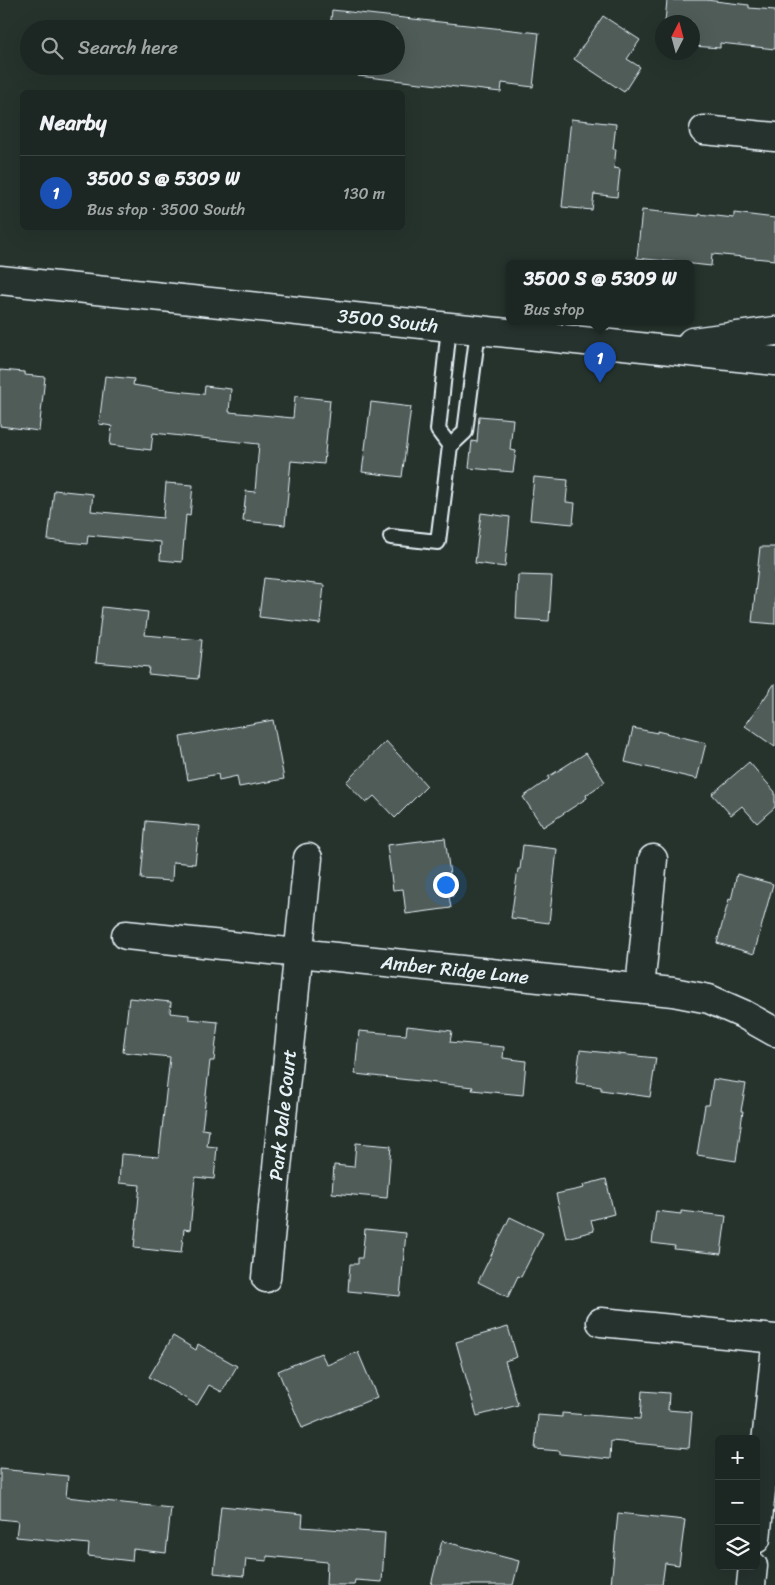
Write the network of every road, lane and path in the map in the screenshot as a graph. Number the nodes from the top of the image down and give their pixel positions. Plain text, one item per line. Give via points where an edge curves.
1 (704, 130) dead end
2 (775, 137) edge
3 (0, 280) edge
4 (449, 327) junction
5 (478, 330) junction
6 (775, 330) edge
7 (649, 348) junction
8 (775, 360) edge
9 (450, 446) junction
10 (391, 537) dead end
11 (308, 858) dead end
12 (653, 859) dead end
13 (126, 935) dead end
14 (298, 953) junction
15 (640, 988) junction
16 (775, 1032) edge
17 (266, 1278) dead end
18 (601, 1322) dead end
19 (775, 1339) edge
20 (775, 1356) edge
21 (757, 1525) edge
22 (753, 1570) edge
23 (752, 1585) edge

1 - 2 street
3 - 4 street, 3500 South
4 - 5 street, 3500 South
4 - 9 lane via 438,430
5 - 7 street, 3500 South
5 - 9 lane via 465,432
6 - 7 street
7 - 8 street, 3500 South
9 - 10 lane via 438,542
11 - 14 street, Park Dale Court
12 - 15 street
13 - 14 street, Amber Ridge Lane
14 - 15 street, Amber Ridge Lane
14 - 17 street, Park Dale Court
15 - 16 street, Amber Ridge Lane via 709,999
18 - 19 street
20 - 21 street
22 - 23 street

